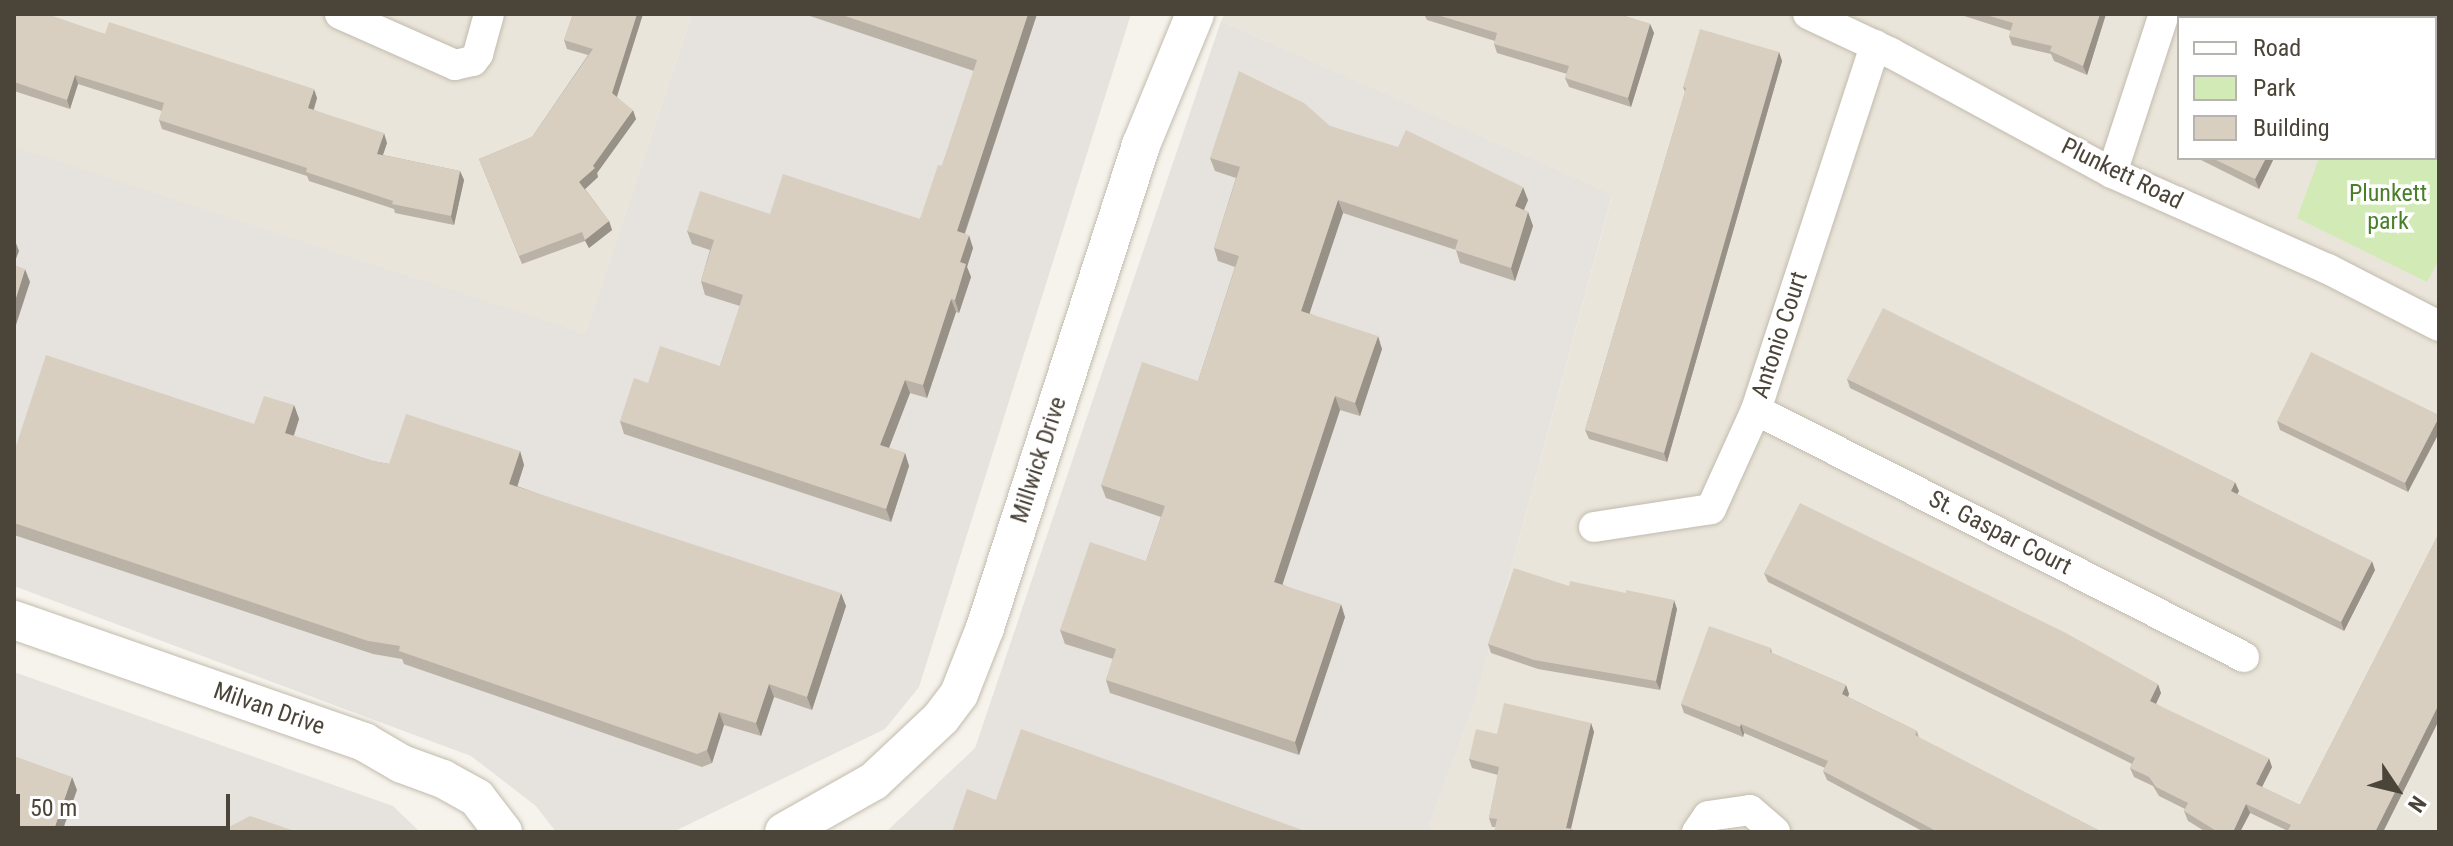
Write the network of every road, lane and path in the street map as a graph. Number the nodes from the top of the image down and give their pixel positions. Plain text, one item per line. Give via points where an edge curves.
1 (340, 14) edge
2 (489, 14) edge
3 (1195, 14) edge
4 (1808, 14) edge
5 (2164, 14) edge
6 (1875, 45) junction
7 (2112, 173) junction
8 (2439, 326) edge
9 (1756, 410) junction
10 (1594, 527) dead end
11 (14, 620) edge
12 (2244, 657) dead end
13 (503, 832) edge
14 (784, 832) edge
15 (1697, 832) edge
16 (1775, 832) edge

1 - 2 street via 455,65 473,61 478,54
3 - 14 street, Millwick Drive via 1141,145 970,671 941,718 902,758 874,781
4 - 6 street, Plunkett Road
5 - 7 street
6 - 7 street, Plunkett Road
6 - 9 street, Antonio Court
7 - 8 street, Plunkett Road via 2328,269
9 - 10 street, Antonio Court via 1711,509
9 - 12 street, St. Gaspar Court
11 - 13 street, Milvan Drive via 364,742 477,798
15 - 16 street via 1708,816 1750,810

